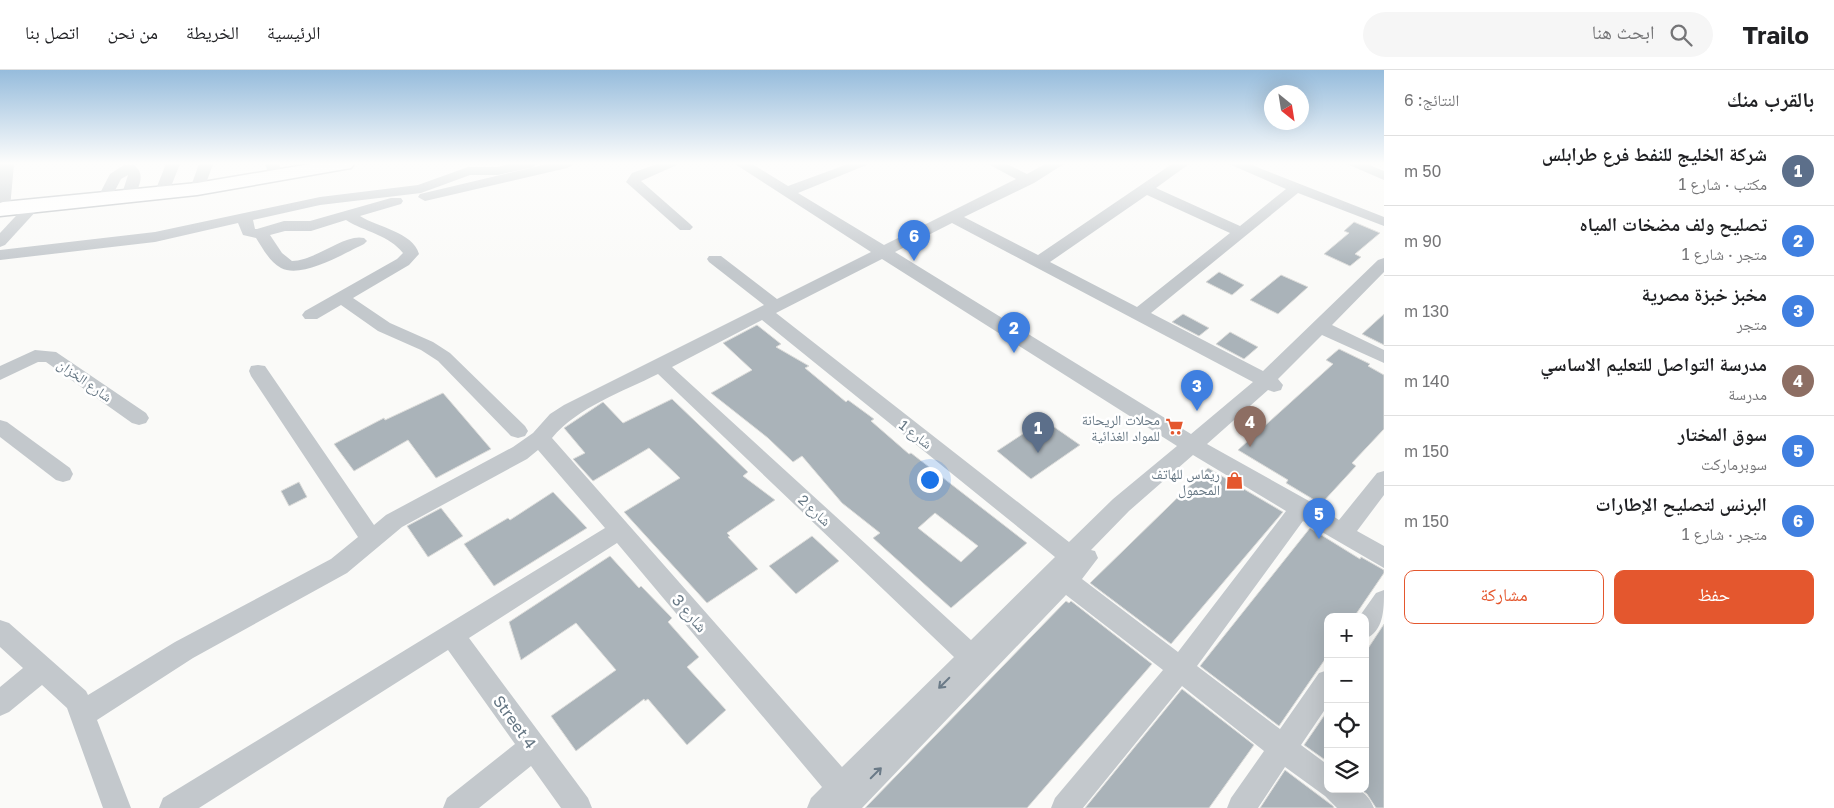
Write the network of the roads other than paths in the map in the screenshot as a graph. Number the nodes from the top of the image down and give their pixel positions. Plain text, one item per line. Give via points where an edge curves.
1 (111, 198) edge
2 (337, 198) edge
3 (414, 198) edge
4 (652, 198) edge
5 (797, 198) edge
6 (993, 198) edge
7 (1132, 198) edge
8 (1167, 198) edge
9 (1283, 198) edge
10 (1323, 198) edge
11 (104, 199) joint
12 (33, 206) junction
13 (1, 209) edge
14 (349, 216) junction
15 (954, 218) junction
16 (245, 219) junction
17 (1384, 222) edge
18 (685, 227) dead end
19 (1241, 232) junction
20 (261, 233) junction
21 (359, 241) dead end
22 (0, 242) edge
23 (884, 252) junction
24 (0, 255) edge
25 (715, 258) dead end
26 (1039, 262) junction
27 (1384, 264) edge
28 (1384, 274) edge
29 (341, 297) junction
30 (769, 309) junction
31 (1139, 314) junction
32 (311, 315) dead end
33 (1325, 329) junction
34 (1384, 357) edge
35 (658, 364) junction
36 (258, 371) dead end
37 (0, 374) edge
38 (1270, 382) junction
39 (140, 418) dead end
40 (3, 433) edge
41 (529, 435) junction
42 (1196, 447) junction
43 (63, 474) dead end
44 (1384, 479) edge
45 (1301, 507) junction
46 (619, 530) junction
47 (1343, 532) junction
48 (372, 540) junction
49 (1384, 558) edge
50 (1063, 569) junction
51 (1384, 601) edge
52 (1369, 622) edge
53 (0, 631) edge
54 (452, 635) junction
55 (971, 656) junction
56 (42, 669) junction
57 (1180, 669) junction
58 (1324, 688) edge
59 (0, 703) edge
60 (84, 713) junction
61 (534, 748) junction
62 (1282, 748) junction
63 (1324, 780) edge
64 (1341, 793) edge
65 (841, 798) edge
66 (118, 808) edge
67 (173, 808) edge
68 (457, 808) edge
69 (578, 808) edge
70 (821, 808) edge
71 (1065, 808) edge
72 (1241, 808) edge
73 (1360, 808) edge

1 - 11 main road
2 - 16 street
3 - 14 street via 383,203
4 - 18 street
5 - 23 street
6 - 15 street
7 - 26 street
8 - 19 street
9 - 19 street
10 - 17 street
11 - 12 main road
12 - 13 main road
12 - 22 street
14 - 20 street via 311,226 284,226
14 - 29 street via 365,226 391,234 410,250 410,254 403,262
15 - 23 street
15 - 26 street
16 - 20 street via 248,232
16 - 24 street via 126,241
19 - 31 street
20 - 21 street via 278,257 293,266
23 - 30 street
23 - 42 street
25 - 30 street, شارع 1
26 - 31 street
27 - 33 street
28 - 33 street
29 - 32 street
29 - 41 street, شارع 3 via 384,327 444,357
30 - 35 street
30 - 50 street, شارع 1
31 - 38 street
33 - 34 street
33 - 38 street
35 - 41 street
35 - 55 street, شارع 2
36 - 48 street
37 - 39 street, شارع الخزان via 34,356 50,356
38 - 42 street
40 - 43 street
41 - 46 street, شارع 3
41 - 48 street via 520,453 394,521
42 - 45 street
42 - 50 street
44 - 47 street
45 - 47 street
45 - 57 street
46 - 54 street
46 - 65 street, شارع 3
47 - 49 street
48 - 60 street via 339,566 184,650
50 - 55 street
50 - 57 street, شارع 1
65 -> 50 street
51 - 52 street
53 - 56 street
54 - 61 street, Street 4
54 - 67 street
55 -> 65 street
56 - 59 street
56 - 60 street via 77,700
57 - 62 street, شارع 1
57 - 71 street
58 - 62 street
60 - 66 street
61 - 68 street
61 - 69 street, Street 4
62 - 63 street, شارع 1
62 - 72 street
64 - 73 street
65 - 70 street

